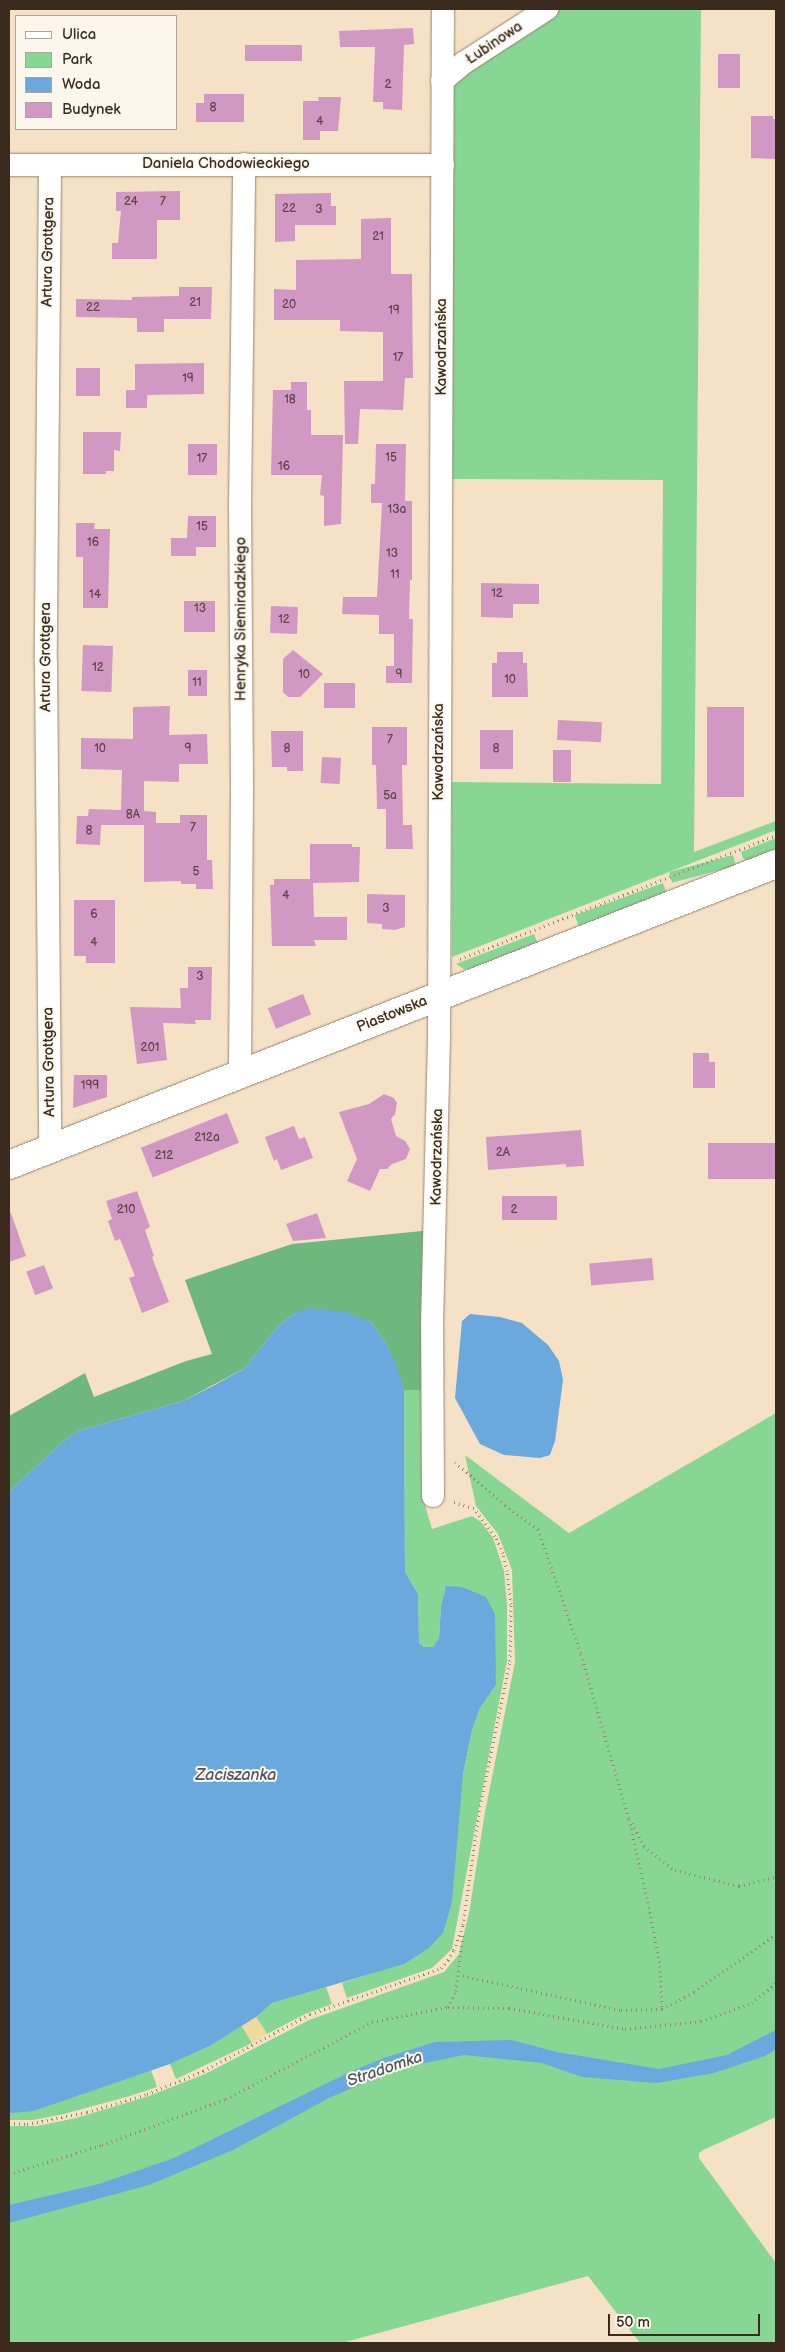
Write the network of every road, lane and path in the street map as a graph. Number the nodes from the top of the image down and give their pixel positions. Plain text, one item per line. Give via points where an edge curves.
1 (443, 9) edge
2 (547, 9) edge
3 (442, 81) junction
4 (244, 164) junction
5 (9, 165) edge
6 (50, 165) junction
7 (443, 165) junction
8 (776, 835) edge
9 (776, 864) edge
10 (438, 967) junction
11 (438, 996) junction
12 (240, 1074) junction
13 (50, 1149) junction
14 (9, 1165) edge
15 (433, 1444) junction
16 (433, 1496) joint
17 (630, 1819) junction
18 (776, 1877) edge
19 (463, 1925) junction
20 (776, 1934) edge
21 (459, 1975) junction
22 (776, 1983) edge
23 (448, 2007) junction
24 (662, 2009) junction
25 (11, 2124) edge
26 (9, 2128) edge
27 (9, 2174) edge

1 - 3 street, Kawodrzańska
2 - 3 street, Łubinowa via 465,62
3 - 7 street, Kawodrzańska
4 - 6 street, Daniela Chodowieckiego
4 - 7 street, Daniela Chodowieckiego
4 - 12 street, Henryka Siemiradzkiego
5 - 6 street, Daniela Chodowieckiego
6 - 13 street, Artura Grottgera via 46,662
7 - 10 street, Kawodrzańska
8 - 10 path
9 - 11 street, Piastowska
10 - 11 street, Kawodrzańska
11 - 12 street, Piastowska
11 - 15 street, Kawodrzańska
12 - 13 street, Piastowska
13 - 14 street, Piastowska
15 - 16 street, Kawodrzańska
15 - 17 path via 538,1528 581,1654
16 - 19 path via 474,1508 495,1536 507,1571 511,1604 510,1661 480,1806
17 - 18 path via 644,1846 674,1870 740,1886
17 - 24 path via 660,1966
19 - 21 path
19 - 25 path via 454,1950 441,1968 310,2014 203,2070 147,2094 87,2112
20 - 24 path via 694,1992
21 - 23 path
21 - 24 path via 620,2010
22 - 23 path via 752,2003 701,2021 625,2029 509,2008
23 - 27 path via 372,2022 226,2099 102,2145
25 - 26 path

